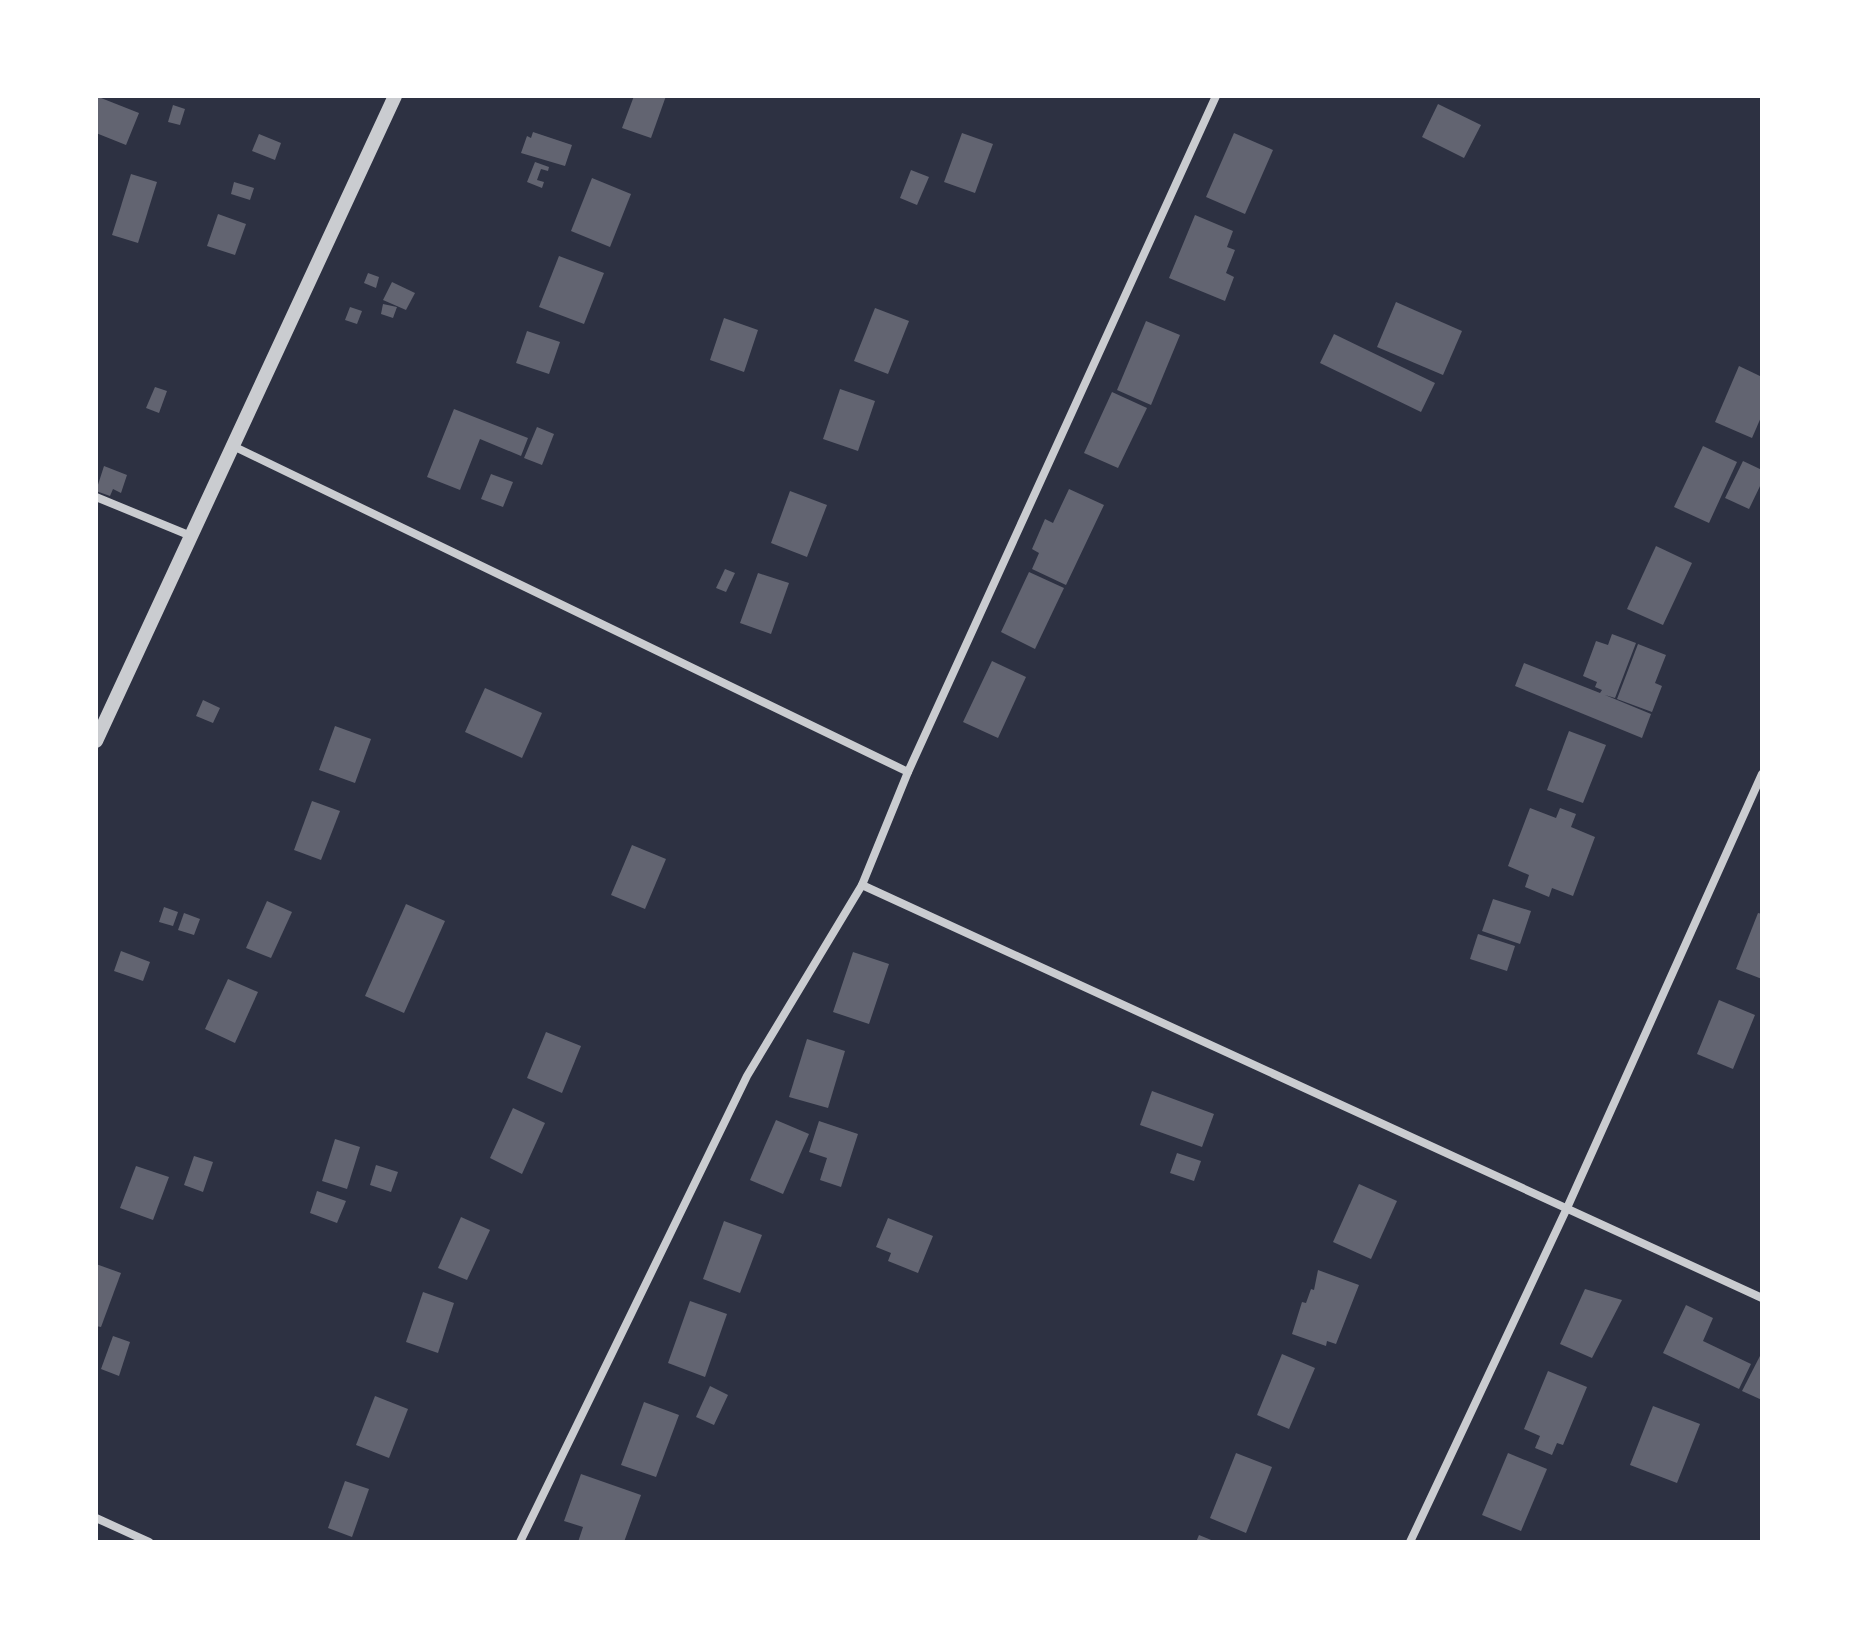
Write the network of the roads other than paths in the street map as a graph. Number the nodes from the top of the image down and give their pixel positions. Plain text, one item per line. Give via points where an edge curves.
1 (395, 96) edge
2 (1216, 96) edge
3 (233, 446) junction
4 (96, 497) edge
5 (191, 536) junction
6 (96, 741) edge
7 (908, 772) junction
8 (1762, 774) edge
9 (862, 885) junction
10 (1567, 1208) junction
11 (1762, 1298) edge
12 (96, 1518) edge
13 (149, 1542) edge
14 (520, 1542) edge
15 (1410, 1542) edge

1 - 3 street
2 - 7 street
3 - 5 street
3 - 7 street
4 - 5 street
5 - 6 street
7 - 9 street
8 - 10 street
9 - 10 street
9 - 14 street via 747,1076
10 - 11 street
10 - 15 street
12 - 13 street

